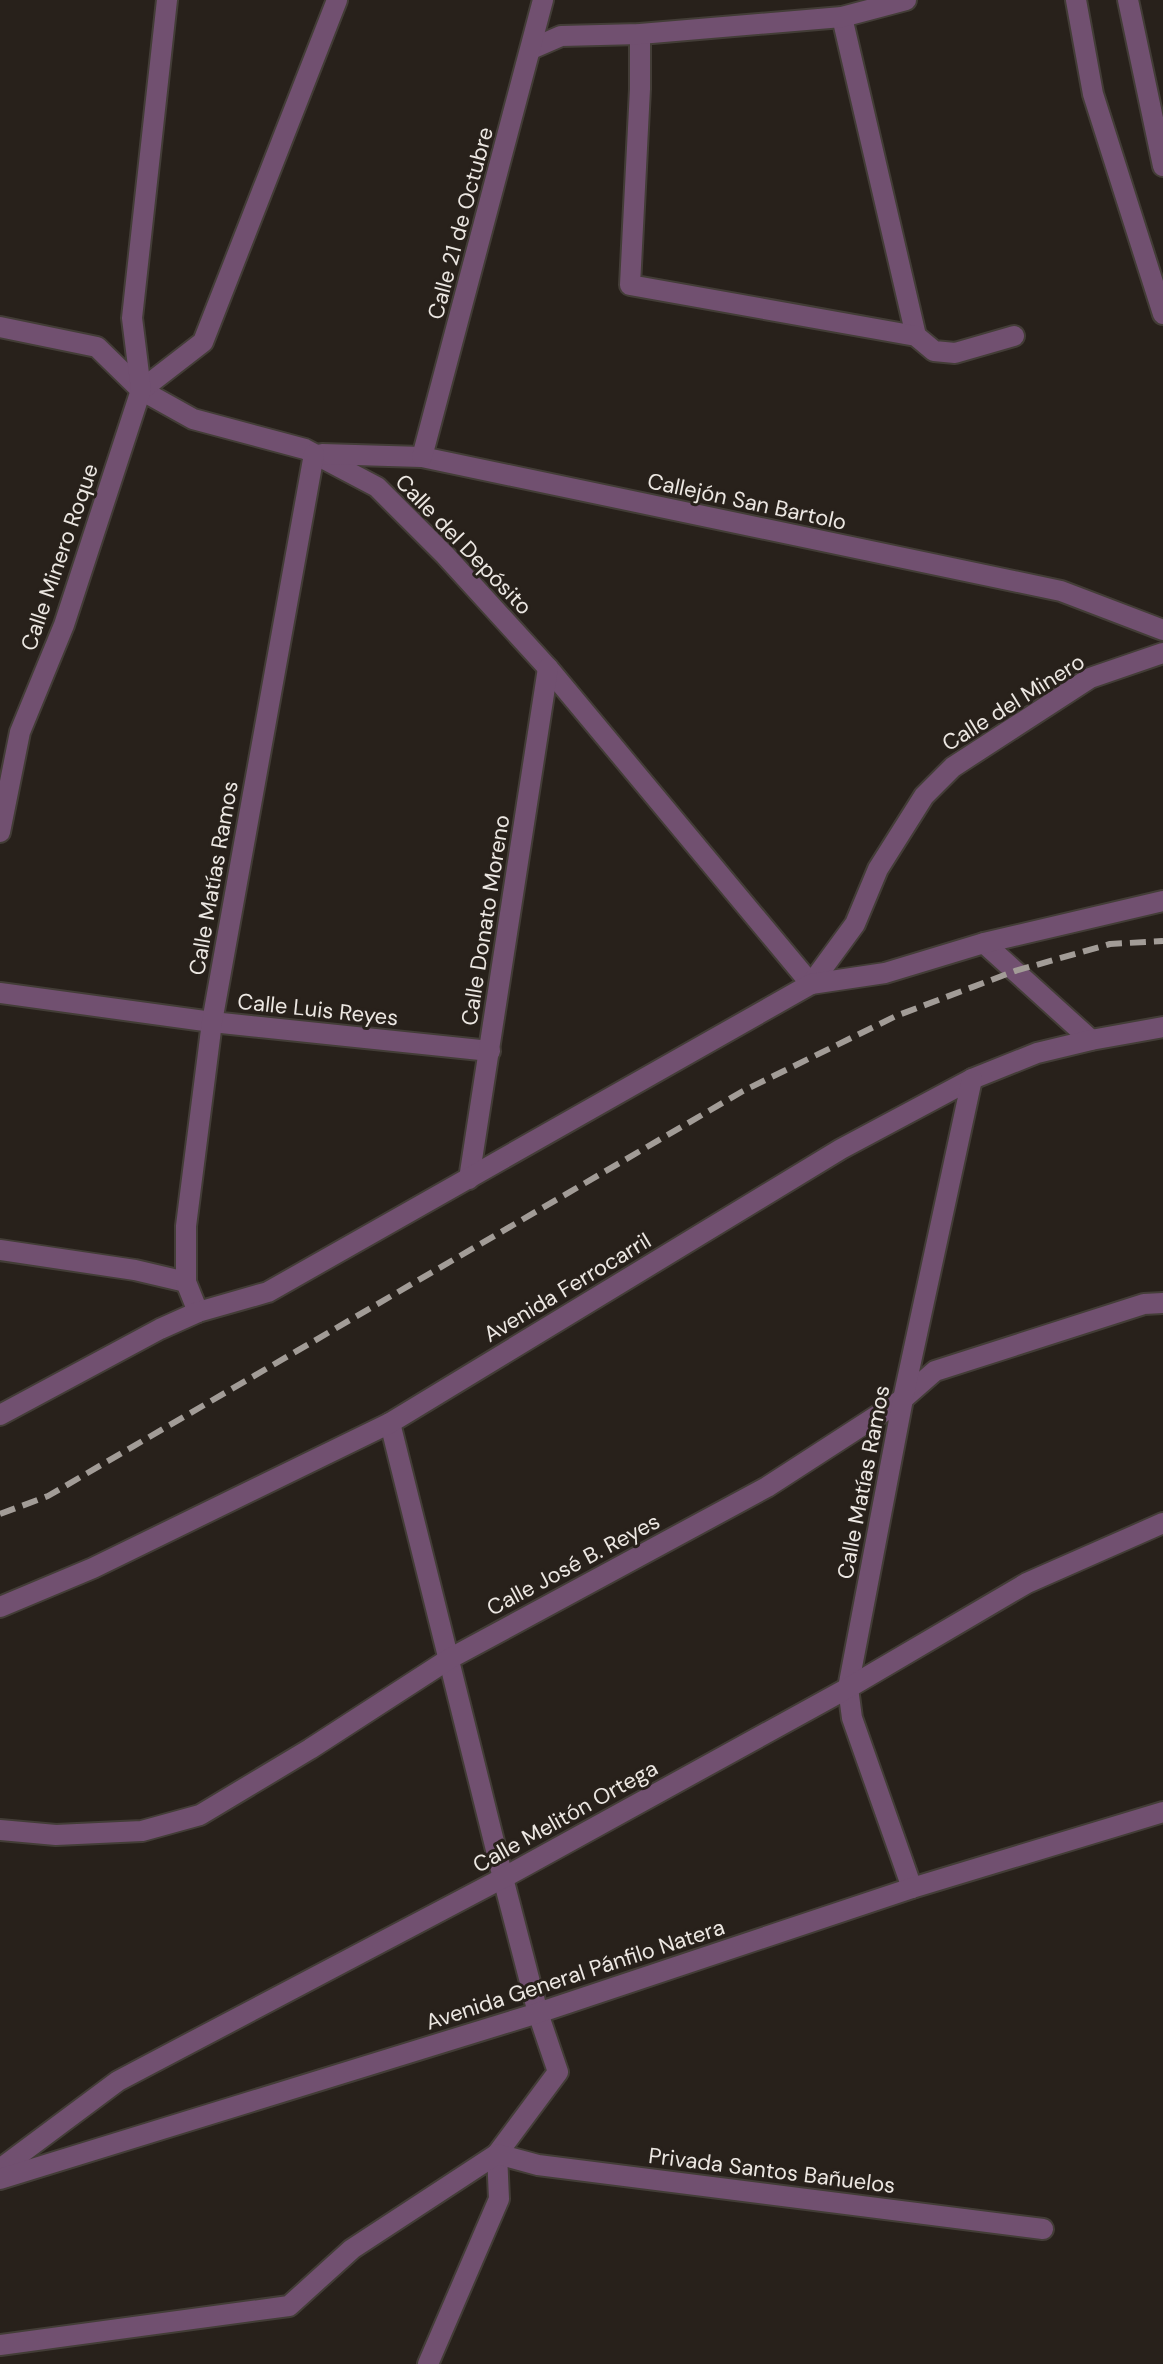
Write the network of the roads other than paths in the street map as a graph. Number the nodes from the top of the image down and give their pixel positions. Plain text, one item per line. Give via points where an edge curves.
1 (167, 0) edge
2 (337, 0) edge
3 (543, 0) edge
4 (906, 0) edge
5 (1076, 0) edge
6 (1128, 0) edge
7 (842, 17) junction
8 (640, 34) junction
9 (531, 49) junction
10 (1163, 166) edge
11 (1163, 314) edge
12 (0, 327) edge
13 (916, 336) junction
14 (1014, 336) dead end
15 (141, 390) junction
16 (314, 454) junction
17 (422, 457) junction
18 (1163, 630) edge
19 (1163, 653) edge
20 (548, 668) junction
21 (0, 832) edge
22 (1163, 901) edge
23 (984, 943) junction
24 (811, 984) junction
25 (0, 993) edge
26 (212, 1022) junction
27 (1163, 1027) edge
28 (1091, 1040) junction
29 (490, 1051) junction
30 (972, 1079) junction
31 (469, 1179) junction
32 (0, 1250) edge
33 (186, 1282) junction
34 (1163, 1303) edge
35 (198, 1312) junction
36 (903, 1399) junction
37 (0, 1415) edge
38 (390, 1423) junction
39 (1163, 1523) edge
40 (0, 1607) edge
41 (449, 1659) junction
42 (848, 1688) junction
43 (1163, 1812) edge
44 (0, 1830) edge
45 (503, 1878) junction
46 (912, 1888) junction
47 (538, 2013) junction
48 (497, 2154) junction
49 (0, 2169) edge
50 (0, 2179) edge
51 (1043, 2229) dead end
52 (0, 2345) edge
53 (428, 2364) edge

1 - 15 street via 132,318
2 - 15 street via 203,342
3 - 9 street, Calle 21 de Octubre
4 - 7 street
5 - 11 street via 1093,94
6 - 10 street
7 - 8 street
7 - 13 street
8 - 9 street via 561,36
8 - 13 street via 630,285
9 - 17 street, Calle 21 de Octubre
12 - 15 street, Calle del Depósito via 97,347
13 - 14 street via 934,351 955,353
15 - 16 street, Calle del Depósito via 193,419
15 - 21 street, Calle Minero Roque via 64,625 20,732
16 - 17 street, Callejón San Bartolo
16 - 20 street, Calle del Depósito via 377,487
16 - 26 street, Calle Matías Ramos
17 - 18 street, Callejón San Bartolo via 1061,591
19 - 24 street, Calle del Minero via 1090,678 953,767 924,796 878,869 855,924
20 - 24 street, Calle del Depósito
20 - 29 street, Calle Donato Moreno
22 - 23 street
23 - 24 street via 885,973
23 - 28 street
24 - 31 street
25 - 26 street, Calle Luis Reyes
26 - 29 street, Calle Luis Reyes
26 - 33 street, Calle Matías Ramos via 186,1226
27 - 28 street, Avenida Ferrocarril
28 - 30 street, Avenida Ferrocarril via 1037,1053
29 - 31 street, Calle Donato Moreno
30 - 36 street, Calle Matías Ramos
30 - 38 street, Avenida Ferrocarril via 841,1149
31 - 35 street via 268,1292
32 - 33 street
33 - 35 street, Calle Matías Ramos
34 - 36 street, Calle José B. Reyes via 1144,1304 935,1371
35 - 37 street
36 - 41 street, Calle José B. Reyes via 767,1487
36 - 42 street, Calle Matías Ramos
38 - 40 street, Avenida Ferrocarril via 93,1568
38 - 41 street
39 - 42 street, Calle Melitón Ortega via 1027,1583
41 - 44 street, Calle José B. Reyes via 200,1815 142,1831 56,1835
41 - 45 street
42 - 45 street, Calle Melitón Ortega
42 - 46 street, Calle Matías Ramos via 852,1718
43 - 46 street, Avenida General Pánfilo Natera
45 - 47 street
45 - 49 street, Calle Melitón Ortega via 118,2081
46 - 47 street, Avenida General Pánfilo Natera
47 - 48 street via 558,2072
47 - 50 street, Avenida General Pánfilo Natera
48 - 51 street, Privada Santos Bañuelos via 538,2165
48 - 52 street via 352,2249 289,2306
48 - 53 street via 499,2199

